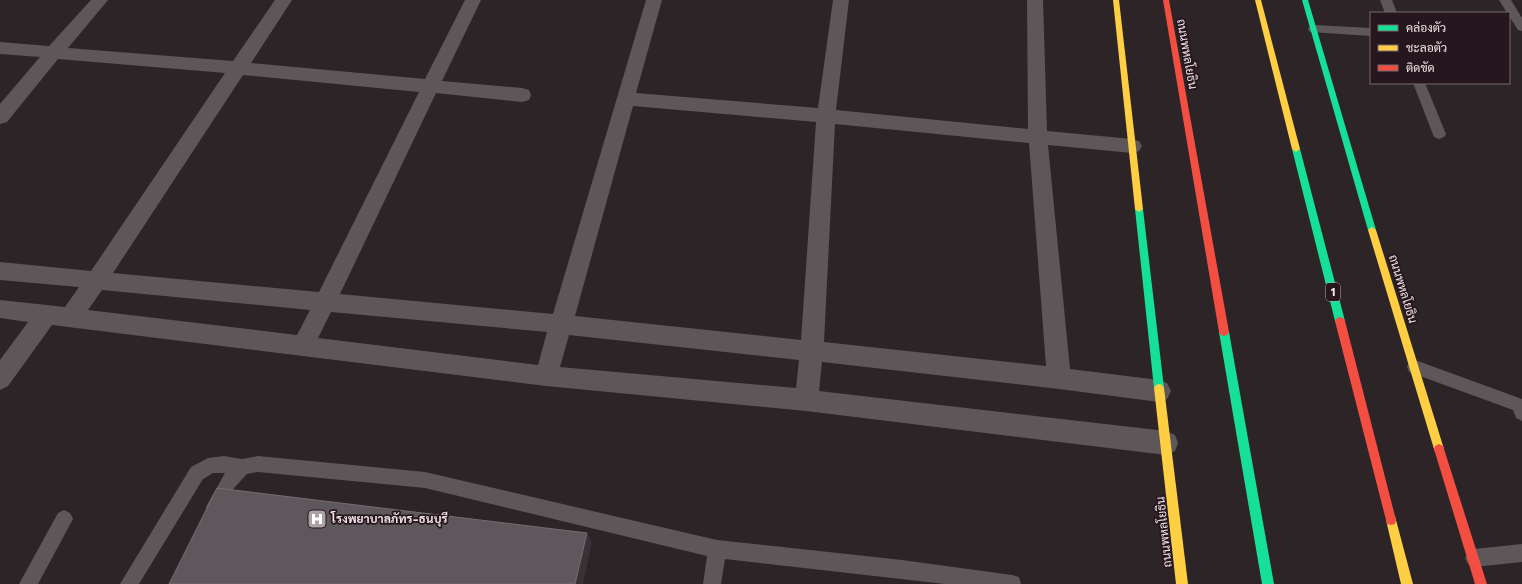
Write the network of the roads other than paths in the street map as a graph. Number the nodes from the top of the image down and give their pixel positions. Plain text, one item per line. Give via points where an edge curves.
1 (100, 0) edge
2 (284, 0) edge
3 (473, 0) edge
4 (654, 0) edge
5 (841, 0) edge
6 (1035, 0) edge
7 (1116, 0) edge
8 (1166, 0) edge
9 (1258, 0) edge
10 (1305, 0) edge
11 (1386, 0) edge
12 (1505, 0) edge
13 (1391, 12) edge
14 (1522, 27) edge
15 (1314, 29) junction
16 (1370, 32) edge
17 (0, 48) edge
18 (54, 52) junction
19 (238, 68) junction
20 (1418, 84) edge
21 (430, 86) junction
22 (522, 95) dead end
23 (626, 100) junction
24 (826, 116) junction
25 (0, 117) edge
26 (1439, 134) dead end
27 (1038, 136) junction
28 (1132, 146) junction
29 (0, 271) edge
30 (95, 280) junction
31 (326, 302) junction
32 (0, 309) edge
33 (47, 314) junction
34 (72, 316) junction
35 (561, 324) junction
36 (303, 346) junction
37 (812, 352) junction
38 (1415, 367) junction
39 (546, 376) junction
40 (1059, 378) junction
41 (0, 379) edge
42 (1158, 391) junction
43 (806, 400) junction
44 (1521, 408) edge
45 (1166, 443) junction
46 (242, 467) junction
47 (64, 519) dead end
48 (207, 523) edge
49 (717, 549) junction
50 (1522, 553) edge
51 (1474, 558) junction
52 (28, 584) edge
53 (129, 584) edge
54 (712, 584) edge
55 (1012, 584) edge
56 (1182, 584) edge
57 (1268, 584) edge
58 (1408, 584) edge
59 (1481, 584) edge

1 - 18 street
2 - 19 street
3 - 21 street
4 - 23 street
5 - 24 street
6 - 27 street
7 - 28 main road, ถนนพหลโยธิน
8 - 57 main road, ถนนพหลโยธิน
9 - 58 main road, 1
10 - 15 main road, ถนนพหลโยธิน
11 - 13 lane
12 - 14 lane
15 - 16 lane
15 - 38 main road, ถนนพหลโยธิน
17 - 18 street
18 - 19 street
18 - 25 street
19 - 21 street
19 - 30 street
20 - 26 lane
21 - 22 street
21 - 31 street
23 - 24 street
23 - 35 street
24 - 27 street
24 - 37 street
27 - 28 street
27 - 40 street
28 - 42 main road, ถนนพหลโยธิน
29 - 30 street
30 - 31 street
30 - 34 street
31 - 35 street
31 - 36 street
32 - 33 street
33 - 34 street
33 - 41 street
34 - 36 street
35 - 37 street
35 - 39 street
36 - 39 street
37 - 40 street
37 - 43 street
38 - 44 lane
38 - 51 main road, ถนนพหลโยธิน
39 - 43 street
40 - 42 street
42 - 45 main road, ถนนพหลโยธิน
43 - 45 street
45 - 56 main road, ถนนพหลโยธิน
46 - 48 lane via 228,482
46 - 49 lane via 258,464 425,480
46 - 53 lane via 216,464 205,466 197,473
47 - 52 lane
49 - 54 lane
49 - 55 lane
50 - 51 lane
51 - 59 main road, ถนนพหลโยธิน

